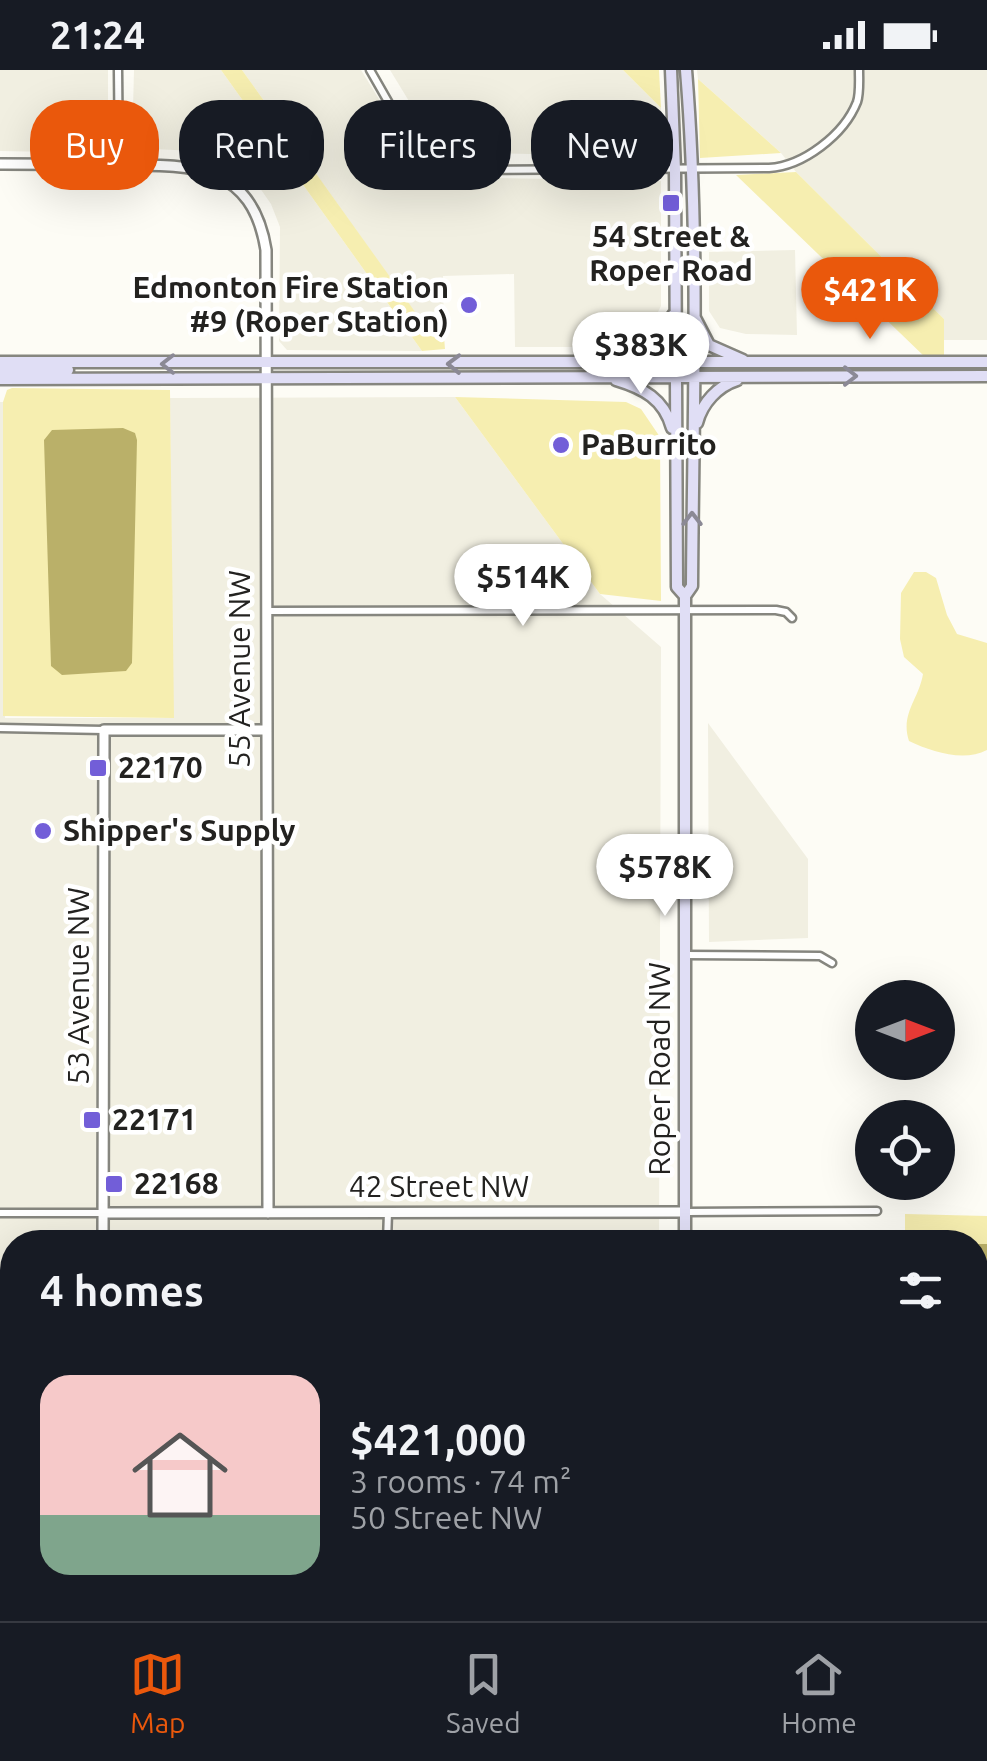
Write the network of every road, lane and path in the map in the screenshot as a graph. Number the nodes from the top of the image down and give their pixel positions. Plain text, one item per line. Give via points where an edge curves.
1 (118, 70) edge
2 (370, 70) edge
3 (671, 70) edge
4 (686, 70) edge
5 (859, 70) edge
6 (118, 100) edge
7 (0, 164) edge
8 (30, 164) edge
9 (159, 167) edge
10 (691, 169) junction
11 (676, 170) junction
12 (676, 304) junction
13 (693, 314) junction
14 (0, 362) edge
15 (754, 362) junction
16 (987, 362) edge
17 (622, 363) junction
18 (676, 363) junction
19 (694, 363) junction
20 (119, 364) junction
21 (265, 364) junction
22 (0, 376) edge
23 (606, 376) junction
24 (752, 376) junction
25 (987, 376) edge
26 (676, 377) junction
27 (693, 377) junction
28 (265, 378) junction
29 (693, 439) junction
30 (676, 442) junction
31 (685, 596) junction
32 (685, 610) junction
33 (265, 611) junction
34 (792, 618) dead end
35 (0, 728) edge
36 (104, 730) junction
37 (265, 730) junction
38 (686, 955) junction
39 (832, 963) dead end
40 (877, 1211) dead end
41 (268, 1212) junction
42 (388, 1212) junction
43 (685, 1212) junction
44 (0, 1213) edge
45 (104, 1213) junction
46 (103, 1230) edge
47 (387, 1230) edge
48 (684, 1230) edge

1 - 6 street
2 - 11 street via 414,147 434,165
3 - 11 main road, Roper Road NW
4 - 10 main road, Roper Road NW
5 - 10 street via 856,104 796,163
7 - 8 street
9 - 21 street, 55 Avenue NW via 202,169 242,192 258,217 266,250
10 - 11 street
10 - 13 main road, Roper Road NW
11 - 12 main road, Roper Road NW
12 - 17 main road via 655,348
12 - 18 main road, Roper Road NW
13 - 15 main road via 709,345
13 - 19 main road, Roper Road NW
14 - 20 main road
15 - 16 main road
15 - 19 main road
17 - 18 main road
17 -> 21 main road
18 - 19 main road
18 - 26 main road, Roper Road NW
19 - 27 main road, Roper Road NW
21 -> 20 main road
20 - 22 main road
21 - 28 street, 55 Avenue NW
22 - 28 main road
23 - 26 main road
23 - 28 main road
23 - 30 main road via 656,398
24 -> 25 main road
24 - 27 main road
24 - 29 main road via 713,394 699,413
26 - 27 main road
26 - 30 main road, Roper Road NW
27 - 29 main road, Roper Road NW
28 - 33 street, 55 Avenue NW
31 -> 29 main road, Roper Road NW via 692,586
30 - 31 main road, Roper Road NW via 677,587
31 - 32 main road, Roper Road NW
32 - 33 street
32 - 34 street via 776,610
32 - 38 main road, Roper Road NW
33 - 37 street, 55 Avenue NW
35 - 36 street
36 - 37 street
36 - 45 street, 53 Avenue NW
37 - 41 street, 55 Avenue NW
38 - 39 street via 820,956
38 - 43 main road, Roper Road NW
40 - 43 street, 42 Street NW
41 - 42 street, 42 Street NW
41 - 45 street, 42 Street NW
42 - 43 street, 42 Street NW
42 - 47 street
43 - 48 main road, Roper Road NW
44 - 45 street, 42 Street NW
45 - 46 street, 53 Avenue NW

